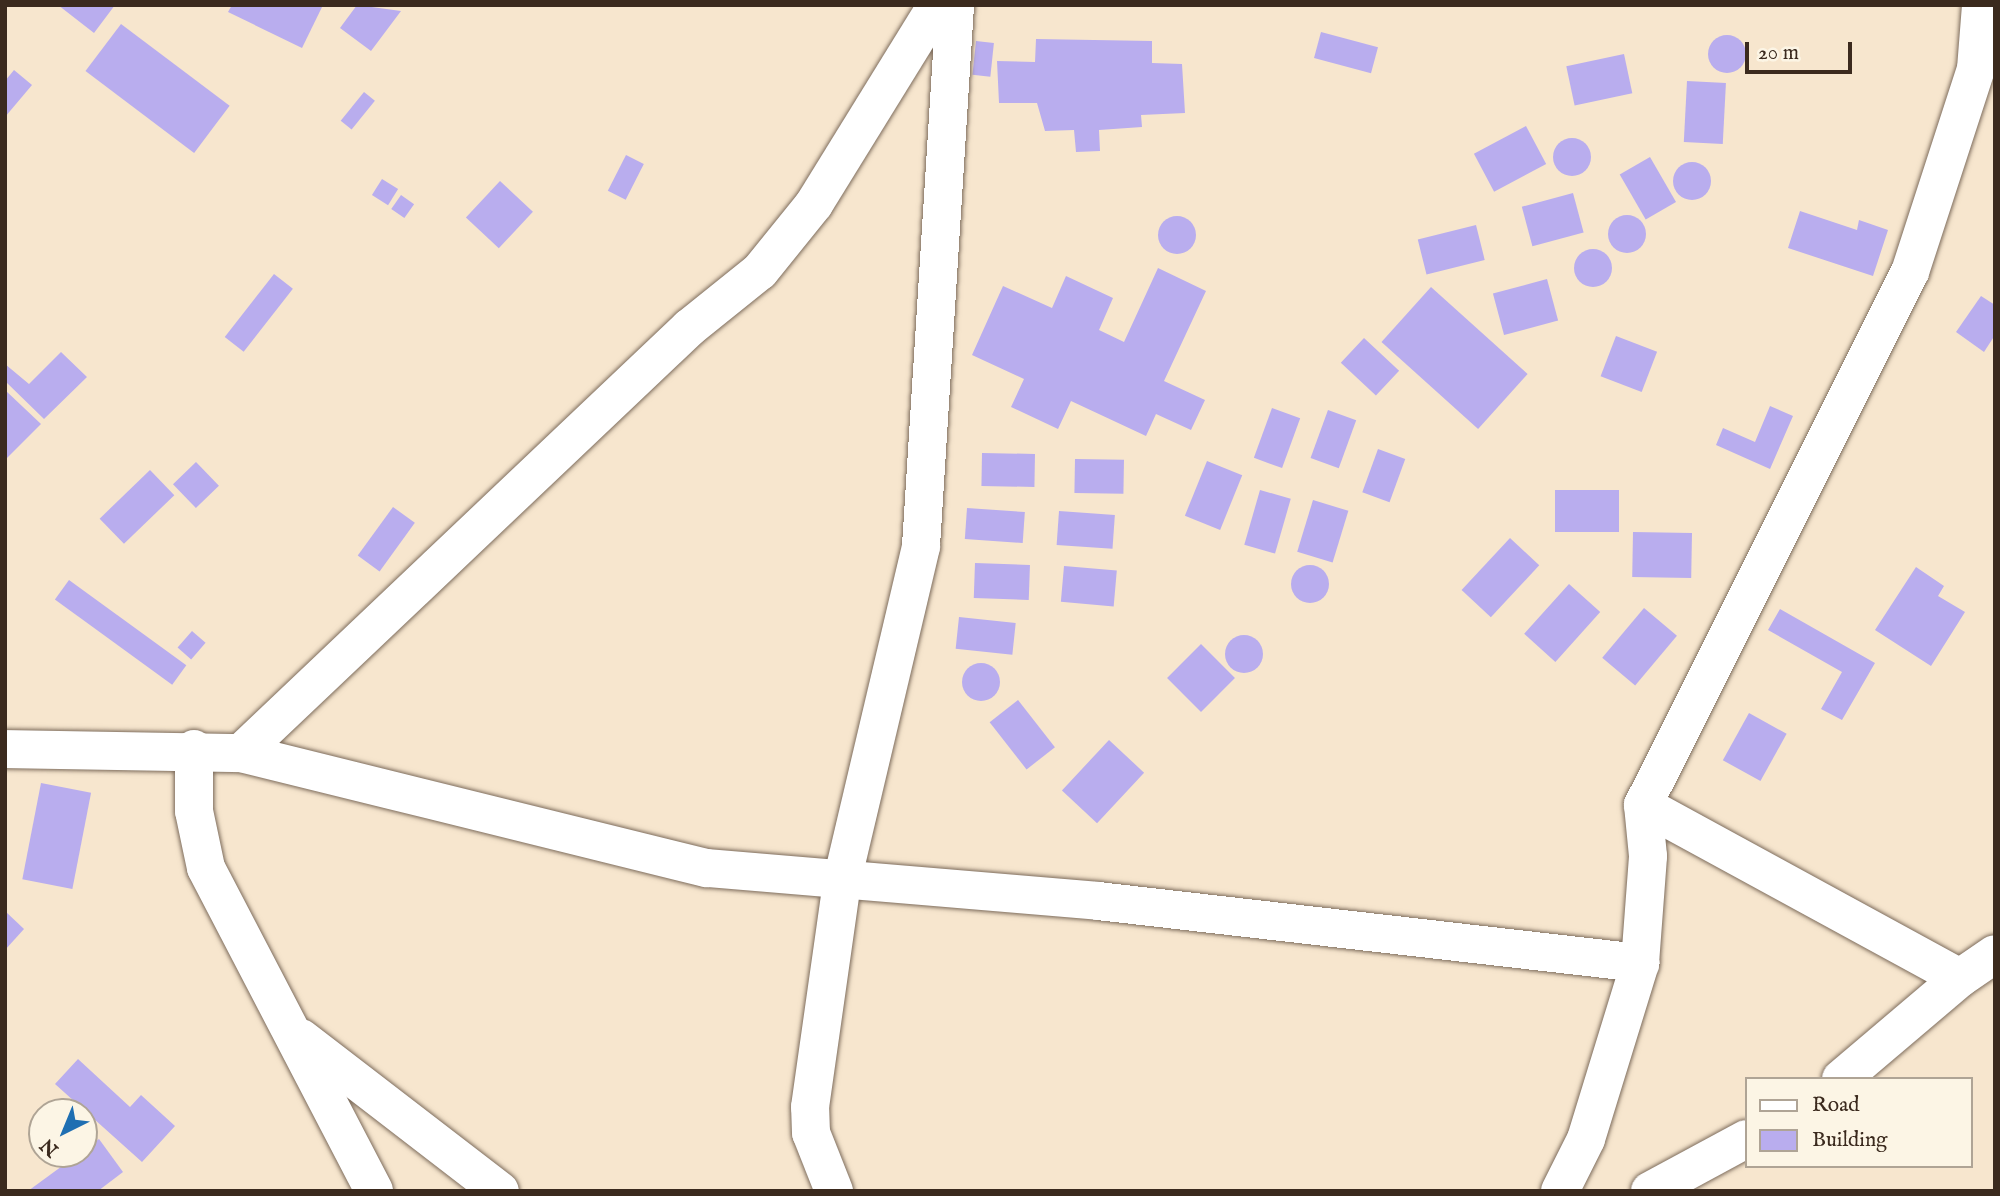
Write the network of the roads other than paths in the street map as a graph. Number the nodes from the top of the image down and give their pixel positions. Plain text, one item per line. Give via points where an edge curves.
1 (937, 5) edge
2 (955, 5) edge
3 (1981, 5) edge
4 (1985, 74) edge
5 (5, 749) edge
6 (194, 749) junction
7 (241, 753) junction
8 (1643, 805) junction
9 (842, 881) junction
10 (1995, 954) edge
11 (1640, 963) junction
12 (1960, 978) junction
13 (294, 1032) junction
14 (1843, 1077) edge
15 (1744, 1140) edge
16 (822, 1183) edge
17 (374, 1191) edge
18 (500, 1191) edge
19 (1560, 1191) edge
20 (1650, 1191) edge

1 - 7 street via 843,160 760,271 689,328
2 - 9 street via 921,546
3 - 4 street
4 - 8 street via 1910,272
5 - 6 street
6 - 7 street
6 - 13 street via 194,811 206,868
7 - 9 street via 707,868
8 - 11 street via 1648,856
8 - 12 street
9 - 11 street via 1098,901
9 - 16 street via 810,1107
10 - 12 street
11 - 19 street via 1586,1139
12 - 14 street
13 - 17 street
13 - 18 street
15 - 20 street

